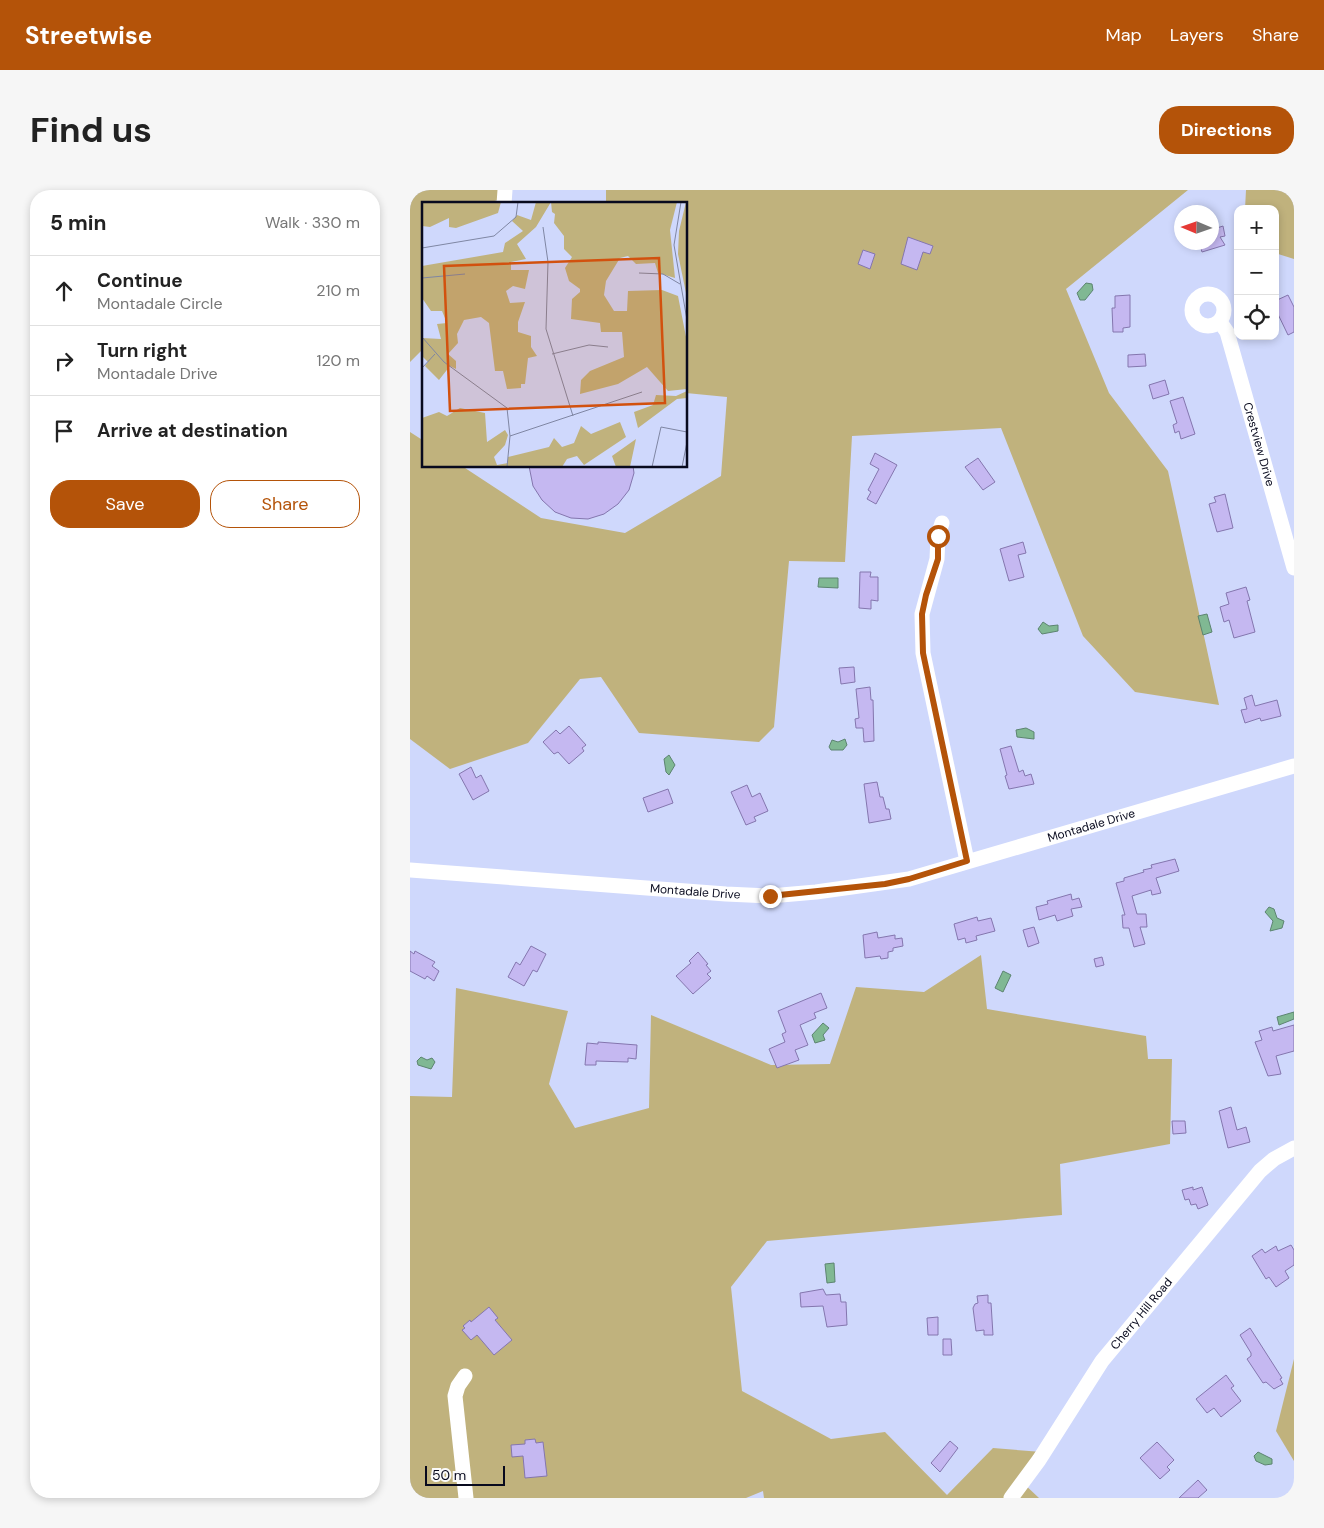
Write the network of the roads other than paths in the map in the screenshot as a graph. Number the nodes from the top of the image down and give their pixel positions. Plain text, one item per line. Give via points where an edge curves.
1 (1220, 322) dead end
2 (942, 523) dead end
3 (1294, 568) edge
4 (1294, 766) edge
5 (967, 861) junction
6 (410, 870) edge
7 (1294, 1148) edge
8 (465, 1376) dead end
9 (466, 1498) edge
10 (1011, 1498) edge

1 - 3 street, Crestview Drive via 1228,332
2 - 5 street via 938,536 938,559 922,614 923,653
4 - 5 street, Montadale Drive
5 - 6 street, Montadale Drive via 885,884 770,896
7 - 10 street, Cherry Hill Road via 1260,1170 1124,1332
8 - 9 street via 455,1396

